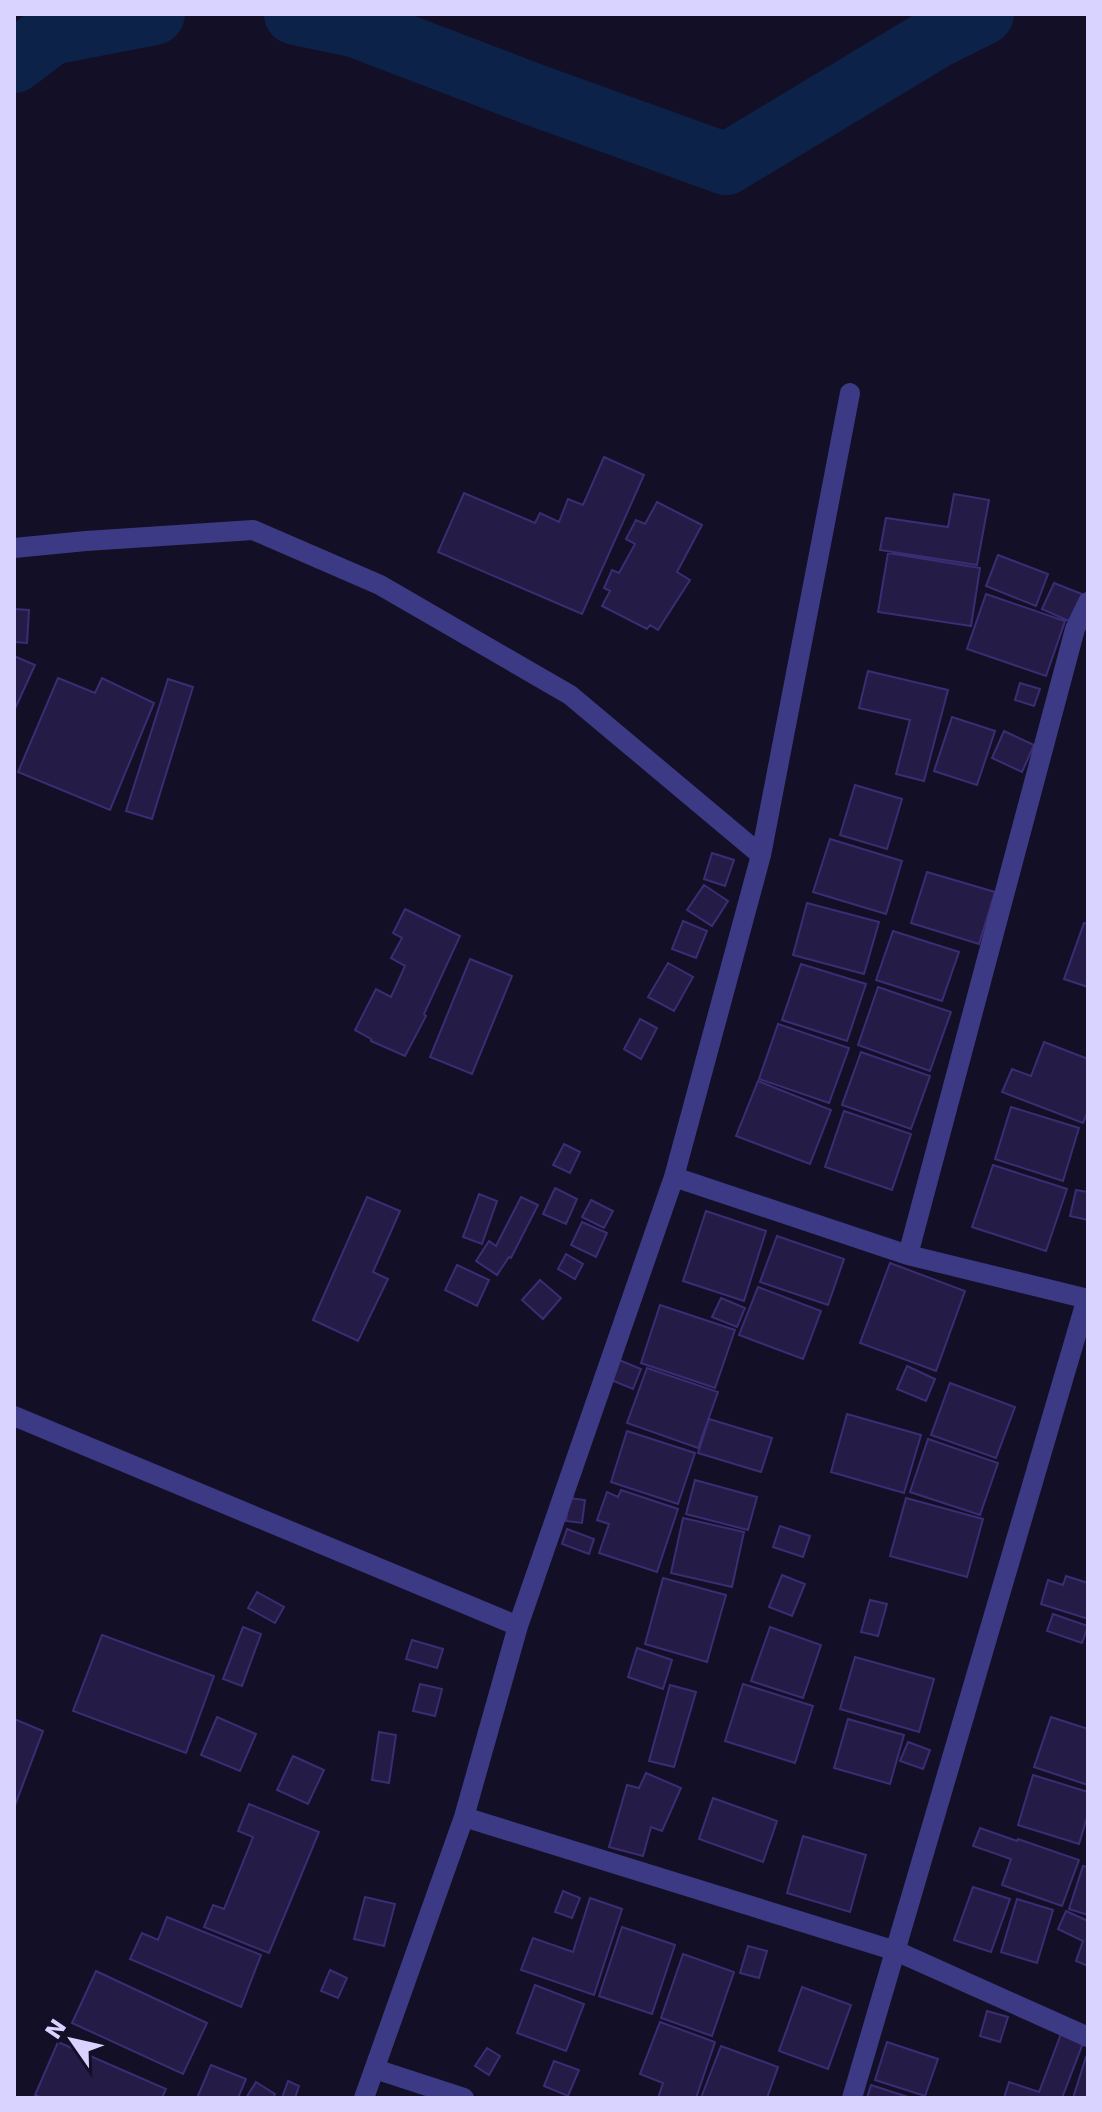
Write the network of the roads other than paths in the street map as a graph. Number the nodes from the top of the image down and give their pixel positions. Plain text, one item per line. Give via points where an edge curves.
1 (850, 393) dead end
2 (14, 548) edge
3 (1088, 602) edge
4 (761, 855) junction
5 (674, 1177) junction
6 (908, 1255) junction
7 (1087, 1298) edge
8 (14, 1416) edge
9 (518, 1626) junction
10 (464, 1817) junction
11 (896, 1951) junction
12 (1088, 2037) edge
13 (375, 2069) junction
14 (364, 2098) edge
15 (464, 2098) edge
16 (852, 2098) edge

1 - 4 street
2 - 4 street via 253,530 380,585 570,695
3 - 6 street via 1075,629
4 - 5 street
5 - 6 street
5 - 9 street
6 - 7 street
7 - 11 street
8 - 9 street
9 - 10 street
10 - 11 street
10 - 13 street
11 - 12 street
11 - 16 street
13 - 14 street
13 - 15 street

